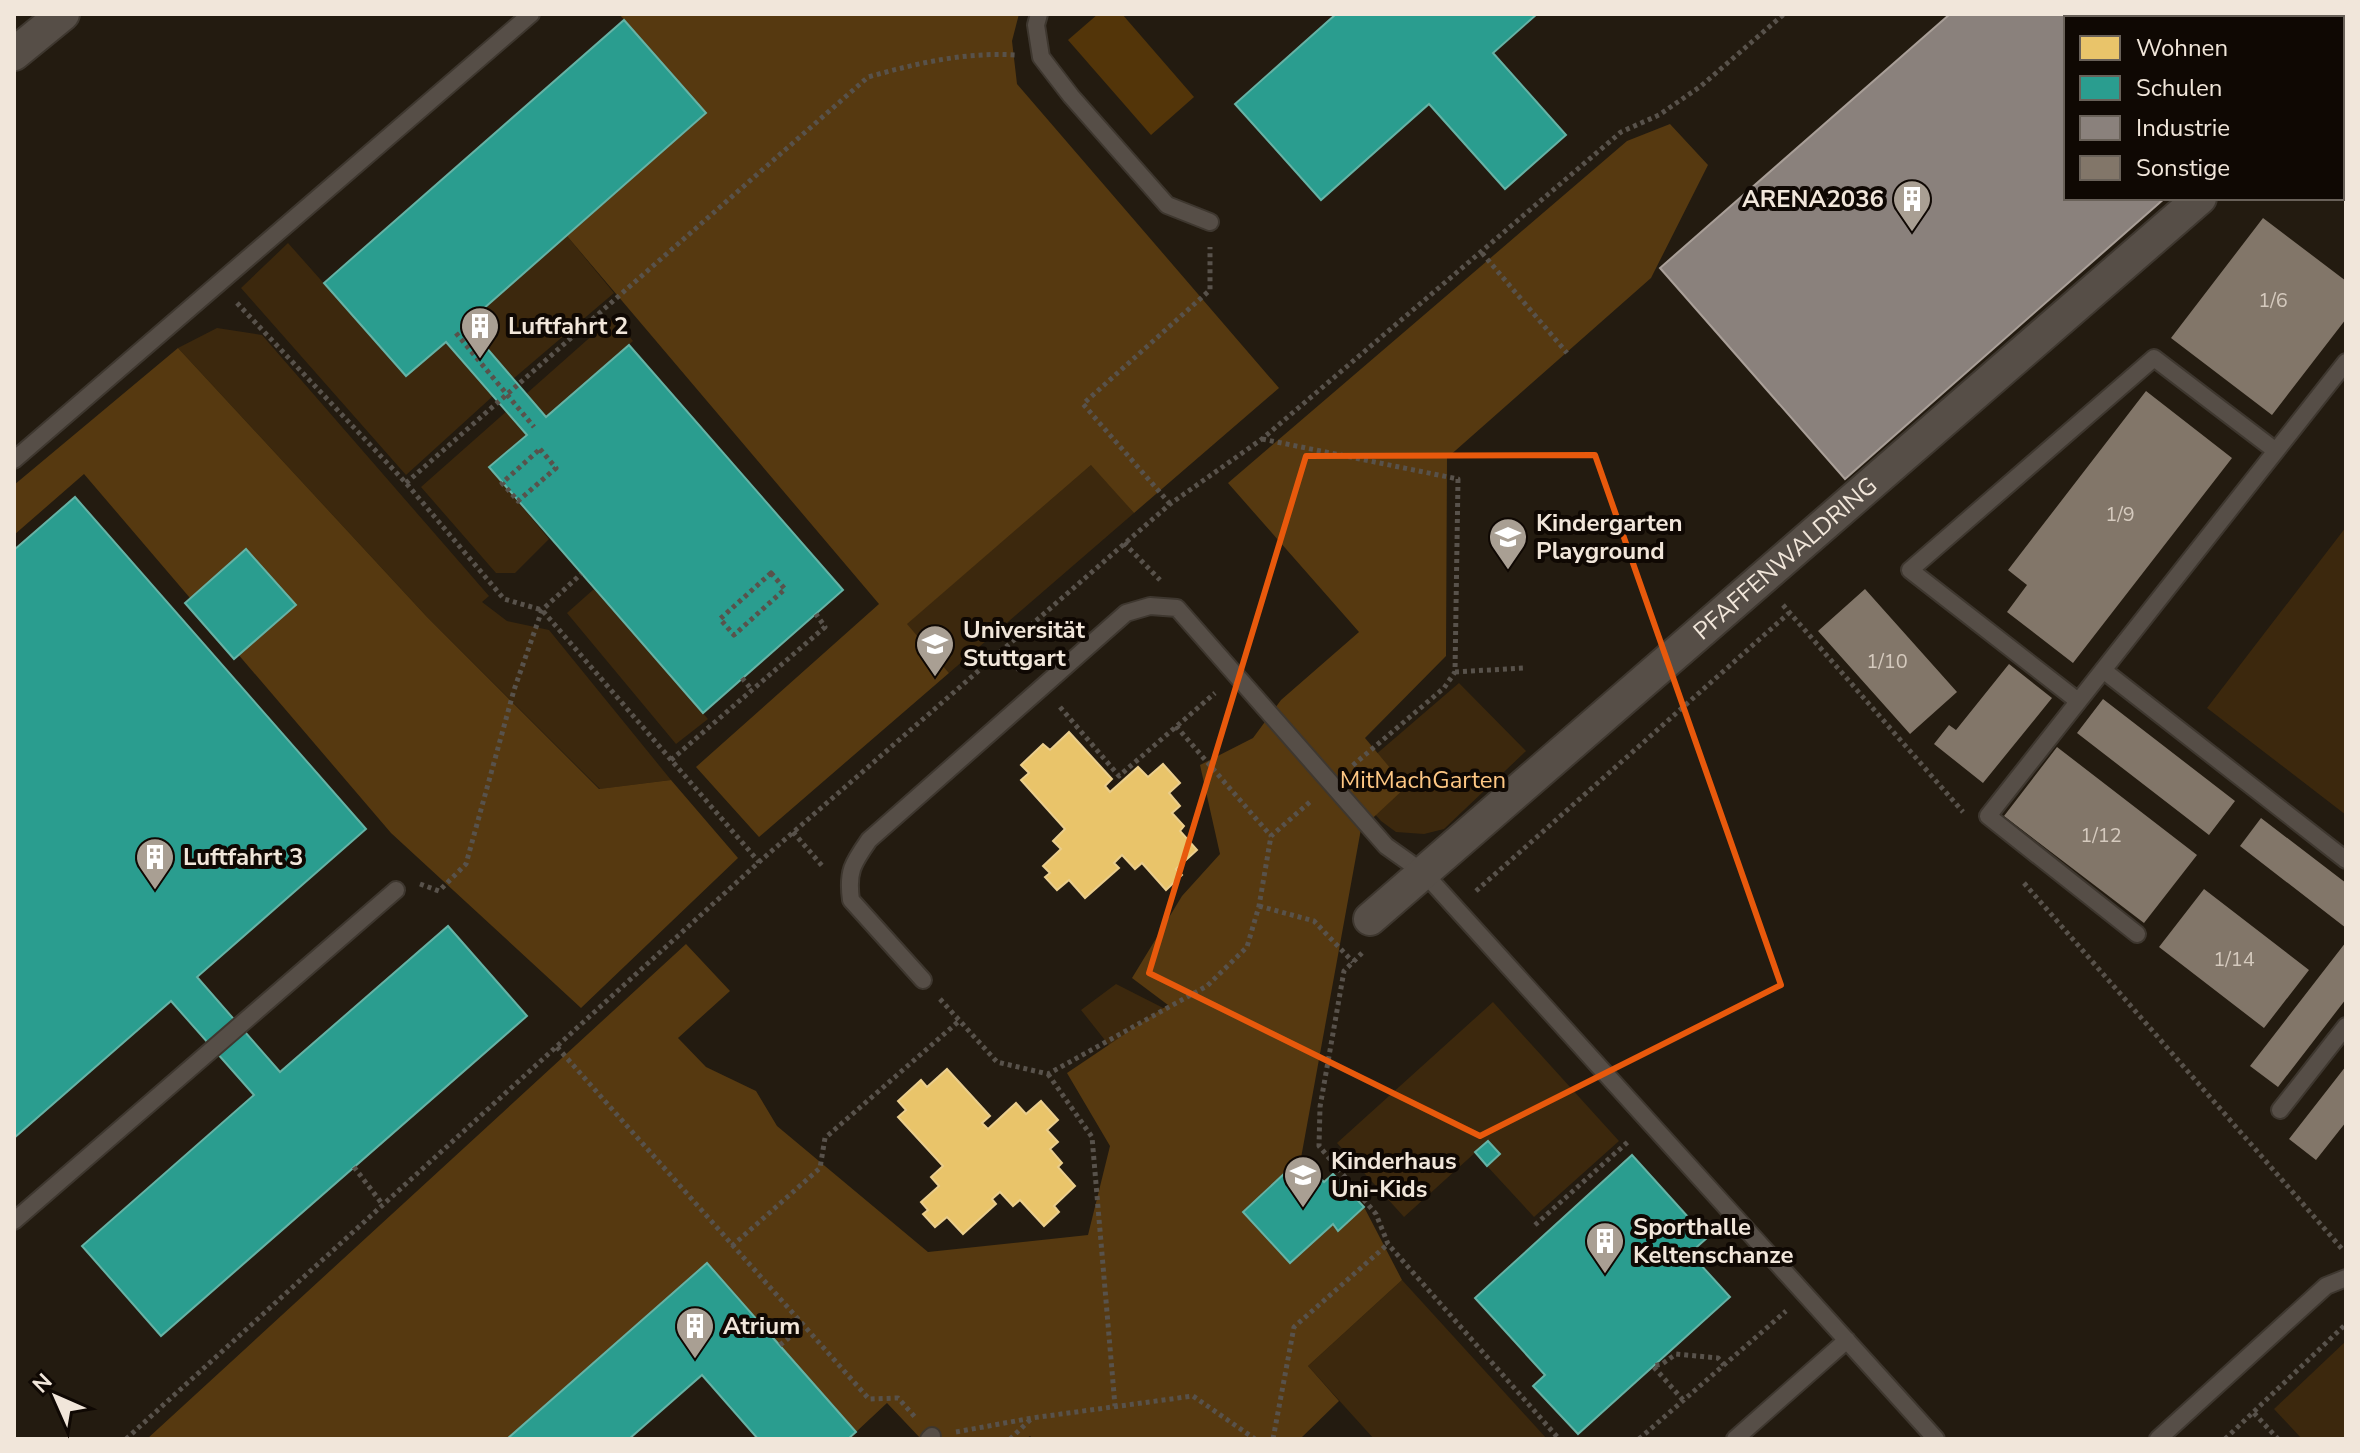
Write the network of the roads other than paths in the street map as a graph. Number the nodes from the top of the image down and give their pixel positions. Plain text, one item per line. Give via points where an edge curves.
1 (63, 14) edge
2 (531, 14) edge
3 (1039, 14) edge
4 (14, 54) edge
5 (2198, 200) edge
6 (1210, 222) road end
7 (2346, 362) edge
8 (2276, 451) junction
9 (14, 460) edge
10 (2103, 670) junction
11 (2078, 701) junction
12 (2346, 860) edge
13 (1424, 873) junction
14 (396, 890) road end
15 (1370, 919) dead end
16 (2137, 934) dead end
17 (923, 980) road end
18 (2346, 1026) edge
19 (2280, 1110) dead end
20 (14, 1221) edge
21 (2346, 1278) edge
22 (1847, 1340) junction
23 (1735, 1439) edge
24 (1936, 1439) edge
25 (2158, 1439) edge

1 - 4 street
2 - 9 lane
3 - 6 lane via 1041,57 1071,96 1167,205
5 - 13 street, PFAFFENWALDRING
7 - 8 lane
8 - 10 lane
8 - 11 lane via 2154,358 1910,570
10 - 11 lane
10 - 12 lane
11 - 16 lane via 1988,816
13 - 15 street, PFAFFENWALDRING
13 - 17 lane via 1386,846 1183,603 1150,606 1126,613 869,840 852,864 851,900
13 - 22 lane
14 - 20 lane
18 - 19 lane
21 - 25 lane via 2326,1286
22 - 23 lane
22 - 24 lane

